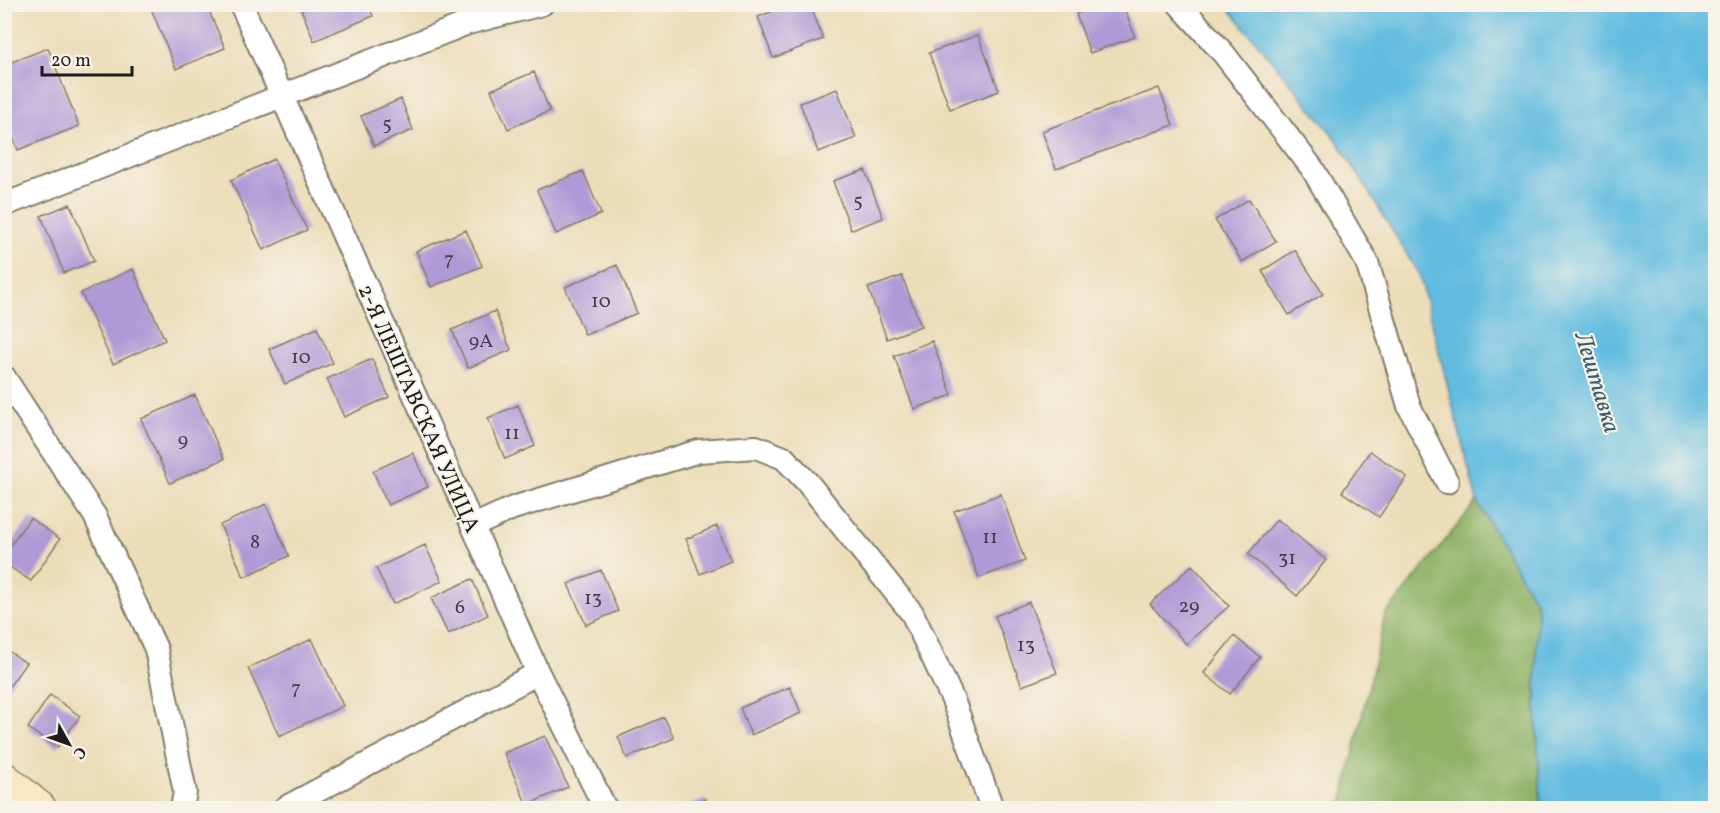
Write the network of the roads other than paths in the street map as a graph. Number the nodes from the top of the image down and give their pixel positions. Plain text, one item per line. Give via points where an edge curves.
1 (241, 4) edge
2 (542, 4) edge
3 (1179, 4) edge
4 (280, 97) junction
5 (4, 205) edge
6 (4, 377) edge
7 (1447, 482) dead end
8 (473, 526) junction
9 (538, 673) junction
10 (4, 779) edge
11 (39, 808) edge
12 (182, 808) edge
13 (285, 808) edge
14 (604, 808) edge
15 (992, 808) edge

1 - 4 street, 2-Я ЛЕШТАВСКАЯ УЛИЦА
2 - 4 street via 468,23
3 - 7 street via 1224,54 1312,168 1367,262 1409,406
4 - 5 street
4 - 8 street, 2-Я ЛЕШТАВСКАЯ УЛИЦА
6 - 12 street via 95,516 156,649 185,792
8 - 9 street, 2-Я ЛЕШТАВСКАЯ УЛИЦА
8 - 15 street via 513,508 699,451 756,447 784,458 912,613 953,700
9 - 13 street
9 - 14 street, 2-Я ЛЕШТАВСКАЯ УЛИЦА
10 - 11 street

